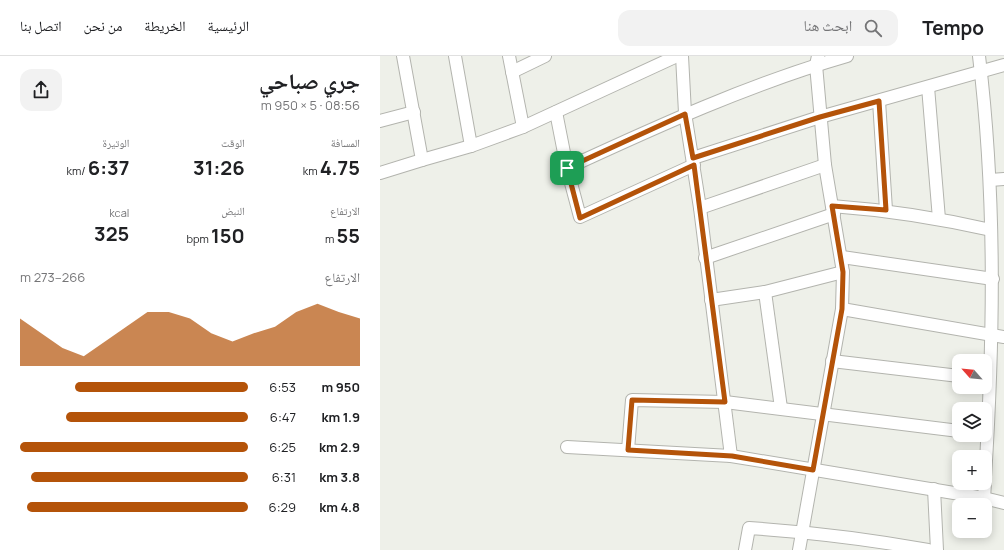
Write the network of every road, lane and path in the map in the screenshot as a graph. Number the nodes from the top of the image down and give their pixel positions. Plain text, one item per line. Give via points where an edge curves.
1 (403, 56) edge
2 (455, 56) edge
3 (509, 56) edge
4 (545, 56) edge
5 (677, 56) edge
6 (682, 56) edge
7 (847, 56) edge
8 (979, 56) edge
9 (817, 60) edge
10 (1004, 65) edge
11 (512, 72) junction
12 (981, 72) junction
13 (928, 87) junction
14 (879, 101) junction
15 (414, 112) junction
16 (556, 112) junction
17 (685, 114) junction
18 (820, 117) junction
19 (380, 121) edge
20 (523, 127) junction
21 (471, 146) junction
22 (422, 160) junction
23 (693, 162) junction
24 (825, 166) junction
25 (567, 168) junction
26 (380, 173) edge
27 (1004, 179) edge
28 (990, 180) junction
29 (700, 208) junction
30 (833, 210) junction
31 (886, 210) junction
32 (939, 219) junction
33 (991, 230) junction
34 (842, 257) junction
35 (705, 258) junction
36 (843, 272) junction
37 (993, 279) junction
38 (765, 292) junction
39 (711, 300) junction
40 (842, 309) junction
41 (998, 336) edge
42 (832, 361) junction
43 (992, 362) edge
44 (952, 375) edge
45 (725, 402) junction
46 (781, 408) junction
47 (823, 413) junction
48 (952, 431) edge
49 (567, 448) dead end
50 (628, 450) junction
51 (732, 456) junction
52 (813, 470) junction
53 (934, 489) junction
54 (985, 490) edge
55 (984, 498) joint
56 (992, 500) edge
57 (1004, 503) edge
58 (802, 532) junction
59 (885, 546) edge
60 (745, 550) edge
61 (799, 550) edge
62 (928, 550) edge
63 (937, 550) edge

1 - 15 street
2 - 21 street
3 - 11 street
4 - 11 street
5 - 16 street
6 - 17 street
7 - 9 street
8 - 12 street
9 - 17 street
9 - 18 street
10 - 12 street
11 - 20 street
12 - 13 street
12 - 28 street
13 - 14 street
13 - 32 street
14 - 18 street
14 - 31 street
15 - 19 street
15 - 22 street
16 - 20 street
16 - 25 street
17 - 23 street
17 - 25 street
18 - 23 street
18 - 24 street
20 - 21 street
21 - 22 street
22 - 26 street
23 - 25 street via 580,218
23 - 29 street
24 - 29 street
24 - 30 street
27 - 28 street
28 - 33 street
29 - 35 street
30 - 31 street
30 - 34 street
30 - 35 street
31 - 32 street
32 - 33 street
33 - 37 street
34 - 36 street
34 - 37 street
35 - 39 street
36 - 38 street
36 - 40 street
37 - 41 street
38 - 39 street
38 - 46 street
39 - 45 street
40 - 41 street
40 - 42 street
41 - 43 street
42 - 44 street
42 - 47 street
45 - 46 street
45 - 50 street via 632,400
45 - 51 street
46 - 47 street
47 - 48 street
47 - 52 street
49 - 50 street
50 - 51 street
51 - 52 street
52 - 53 street
52 - 58 street
53 - 55 street
53 - 63 street
54 - 55 street
56 - 57 street
58 - 59 street
58 - 60 street via 749,528
58 - 61 street
59 - 62 street

